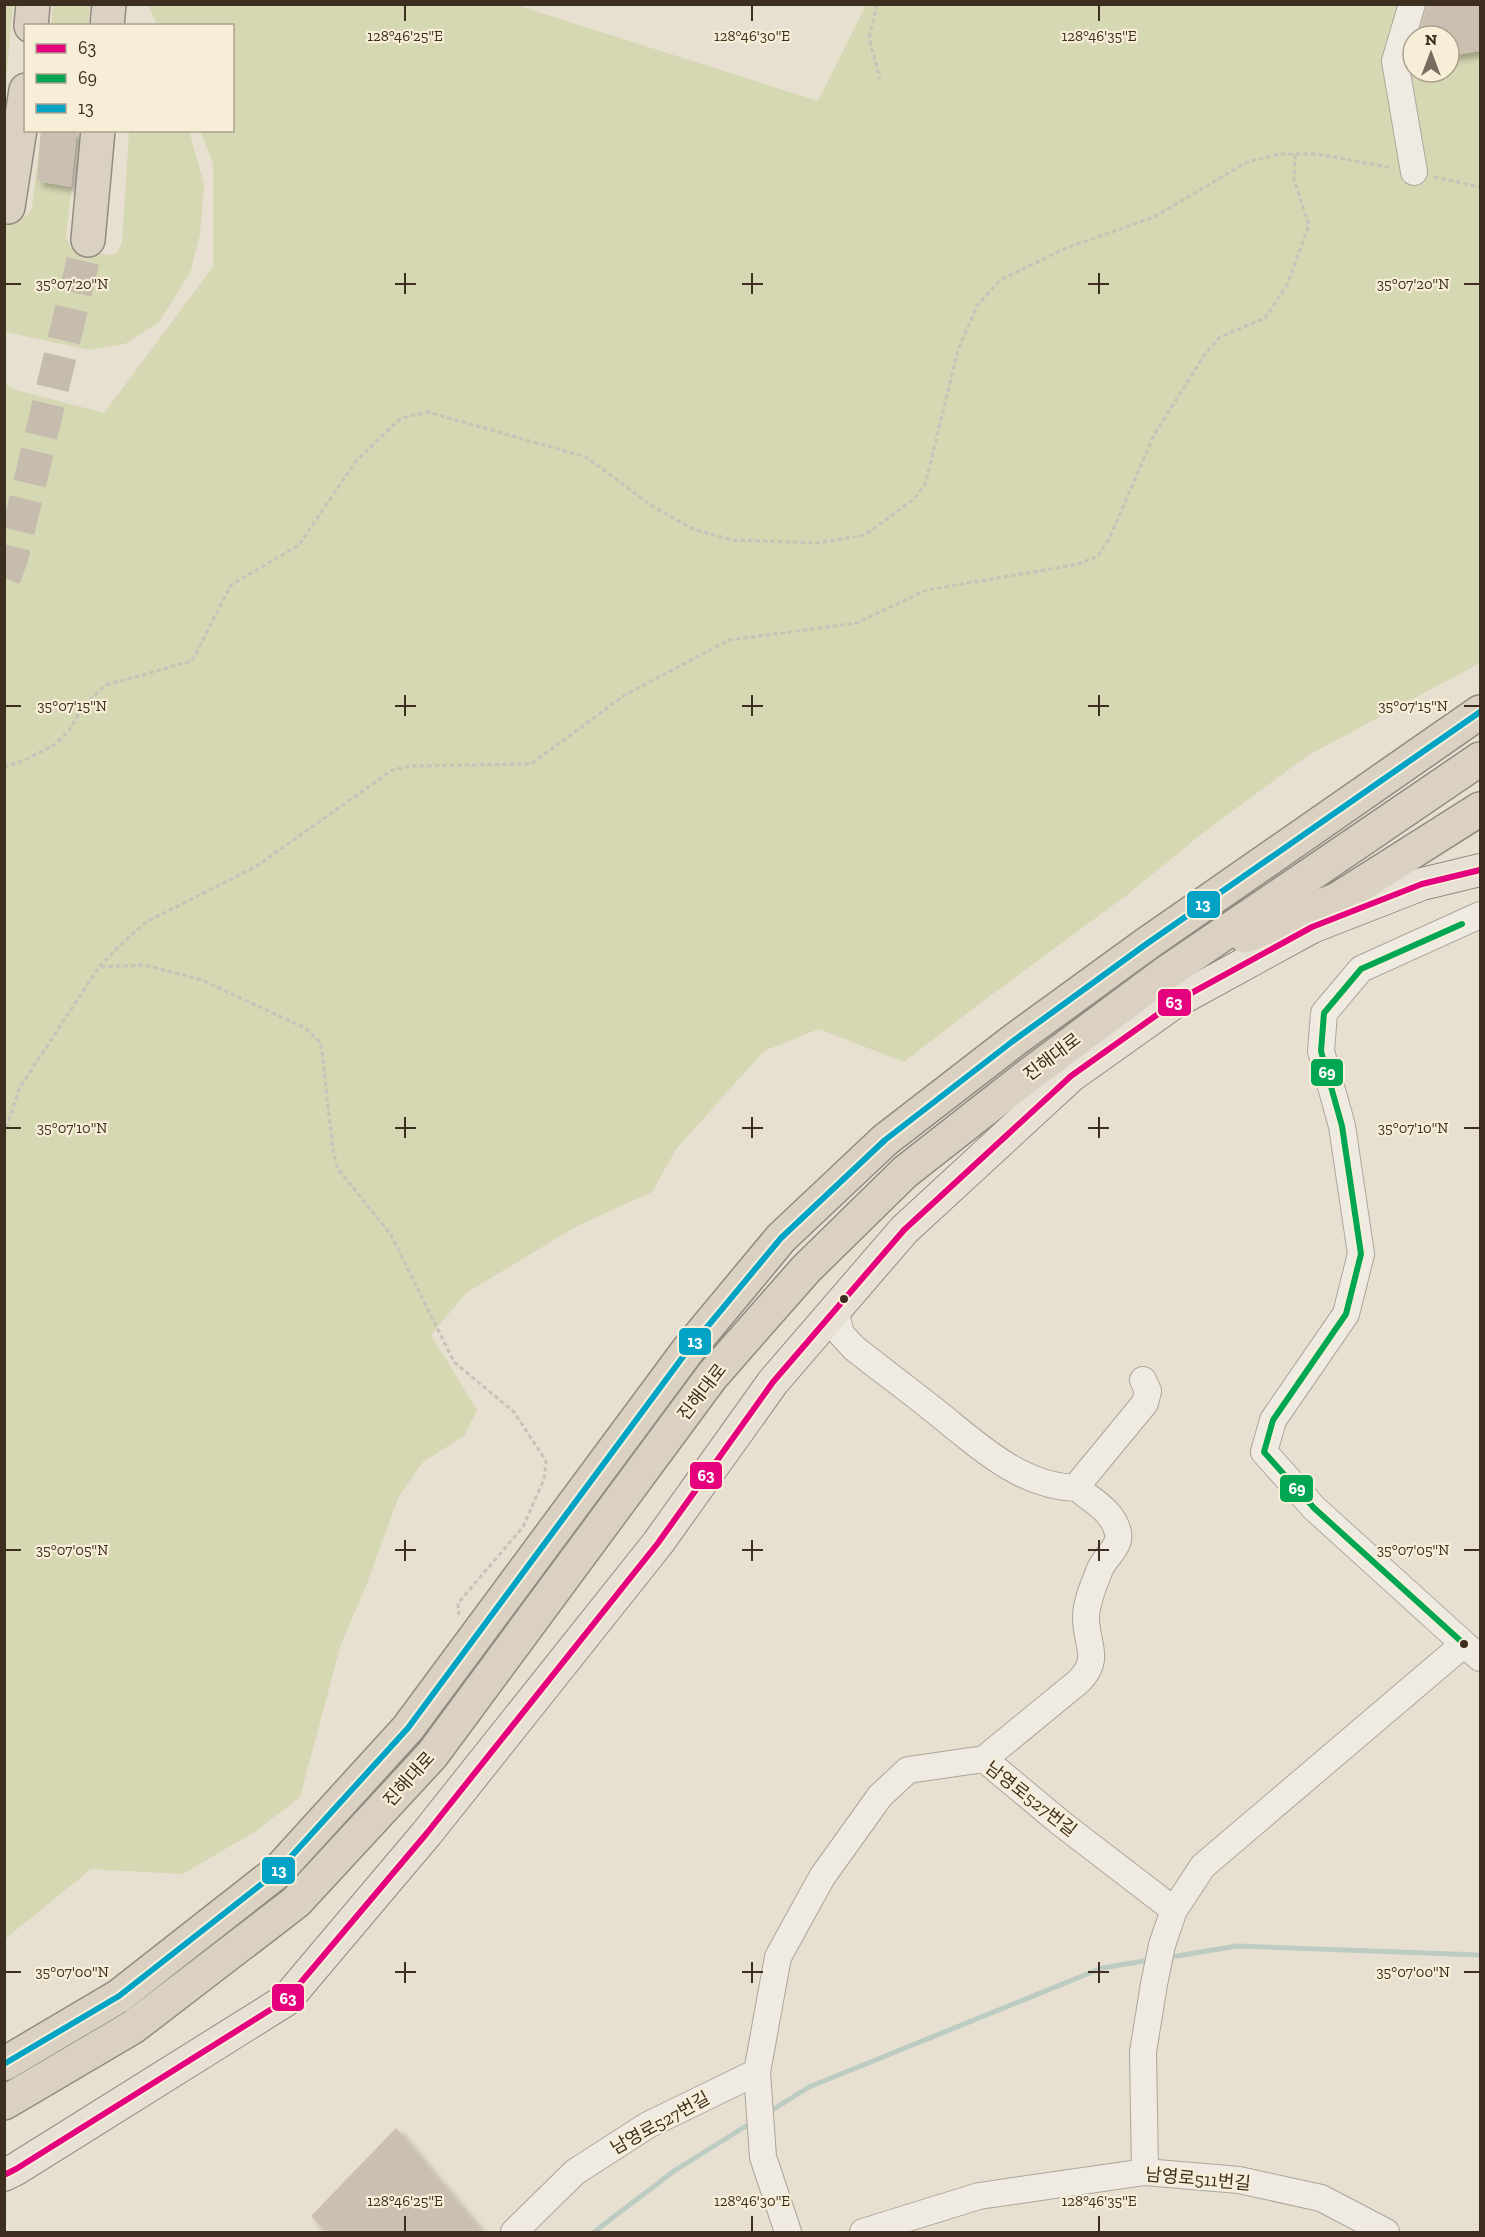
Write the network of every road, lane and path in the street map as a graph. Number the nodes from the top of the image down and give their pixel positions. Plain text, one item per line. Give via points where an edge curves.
1 (33, 4) edge
2 (109, 4) edge
3 (878, 4) edge
4 (1412, 4) edge
5 (31, 24) edge
6 (107, 24) edge
7 (880, 79) dead end
8 (24, 103) edge
9 (98, 132) edge
10 (1295, 154) junction
11 (1414, 172) junction
12 (1480, 186) edge
13 (8, 207) dead end
14 (88, 240) tunnel mouth
15 (1480, 712) edge
16 (1480, 759) edge
17 (4, 767) edge
18 (1480, 808) edge
19 (1480, 870) edge
20 (1480, 915) edge
21 (1190, 957) junction
22 (99, 967) junction
23 (4, 1135) edge
24 (835, 1310) junction
25 (1143, 1380) dead end
26 (1080, 1488) junction
27 (460, 1624) dead end
28 (1472, 1651) edge
29 (984, 1759) junction
30 (1174, 1910) junction
31 (4, 2064) edge
32 (757, 2072) junction
33 (4, 2103) edge
34 (1145, 2172) junction
35 (4, 2175) edge
36 (514, 2232) edge
37 (788, 2232) edge
38 (863, 2232) edge
39 (1386, 2232) edge

1 - 5 highway
2 - 6 highway
3 - 7 path via 869,38
4 - 11 street via 1395,61
8 - 13 highway
9 - 14 highway
10 - 11 path via 1317,154
10 - 17 path via 1246,162 1154,217 1066,248 1000,280 976,306 958,350 925,485 914,500 865,535 818,543 733,540 693,529 652,506 586,458 428,412 401,418 356,461 299,545 231,585 192,662 106,686 83,706 69,731 54,745
10 - 22 path via 1294,180 1309,225 1287,285 1265,318 1220,338 1204,354 1154,435 1109,539 1097,557 1075,565 926,590 857,623 729,640 625,696 531,764 411,766 392,770 257,866 146,922
11 - 12 path
15 - 31 highway, 진해대로 via 1145,945 1012,1041 885,1140 781,1238 695,1342 408,1728 277,1872 119,1996
16 - 21 highway, 진해대로
18 - 21 highway via 1338,899
19 - 24 main road via 1422,884 1312,927 1175,1002 1071,1076 904,1230
20 - 28 street via 1361,969 1324,1012 1321,1051 1342,1126 1361,1254 1346,1314 1272,1420 1264,1452 1314,1508
21 - 33 highway, 진해대로 via 905,1172 806,1269 712,1376 432,1755 297,1902 133,2027
22 - 23 path via 20,1087
22 - 27 path via 145,965 202,980 305,1028 321,1043 338,1169 391,1235 454,1362 514,1412 546,1461 544,1479 523,1527 458,1603
24 - 26 street via 842,1334 854,1347 985,1453 1029,1476 1064,1488
24 - 35 main road via 772,1382 651,1552 427,1833 286,2000
25 - 26 street via 1148,1391 1145,1403 1096,1461 1080,1482
26 - 29 street via 1110,1515 1119,1536 1101,1567 1086,1610 1091,1665 1078,1682
28 - 30 street via 1203,1866
29 - 30 street, 남영로527번길
29 - 32 street, 남영로527번길 via 908,1770 880,1796 822,1877 778,1957
30 - 34 street via 1162,1945 1143,2052
32 - 36 street, 남영로527번길 via 648,2125 575,2172
32 - 37 street via 763,2157
34 - 38 street, 남영로511번길 via 979,2196
34 - 39 street, 남영로511번길 via 1239,2180 1321,2198

